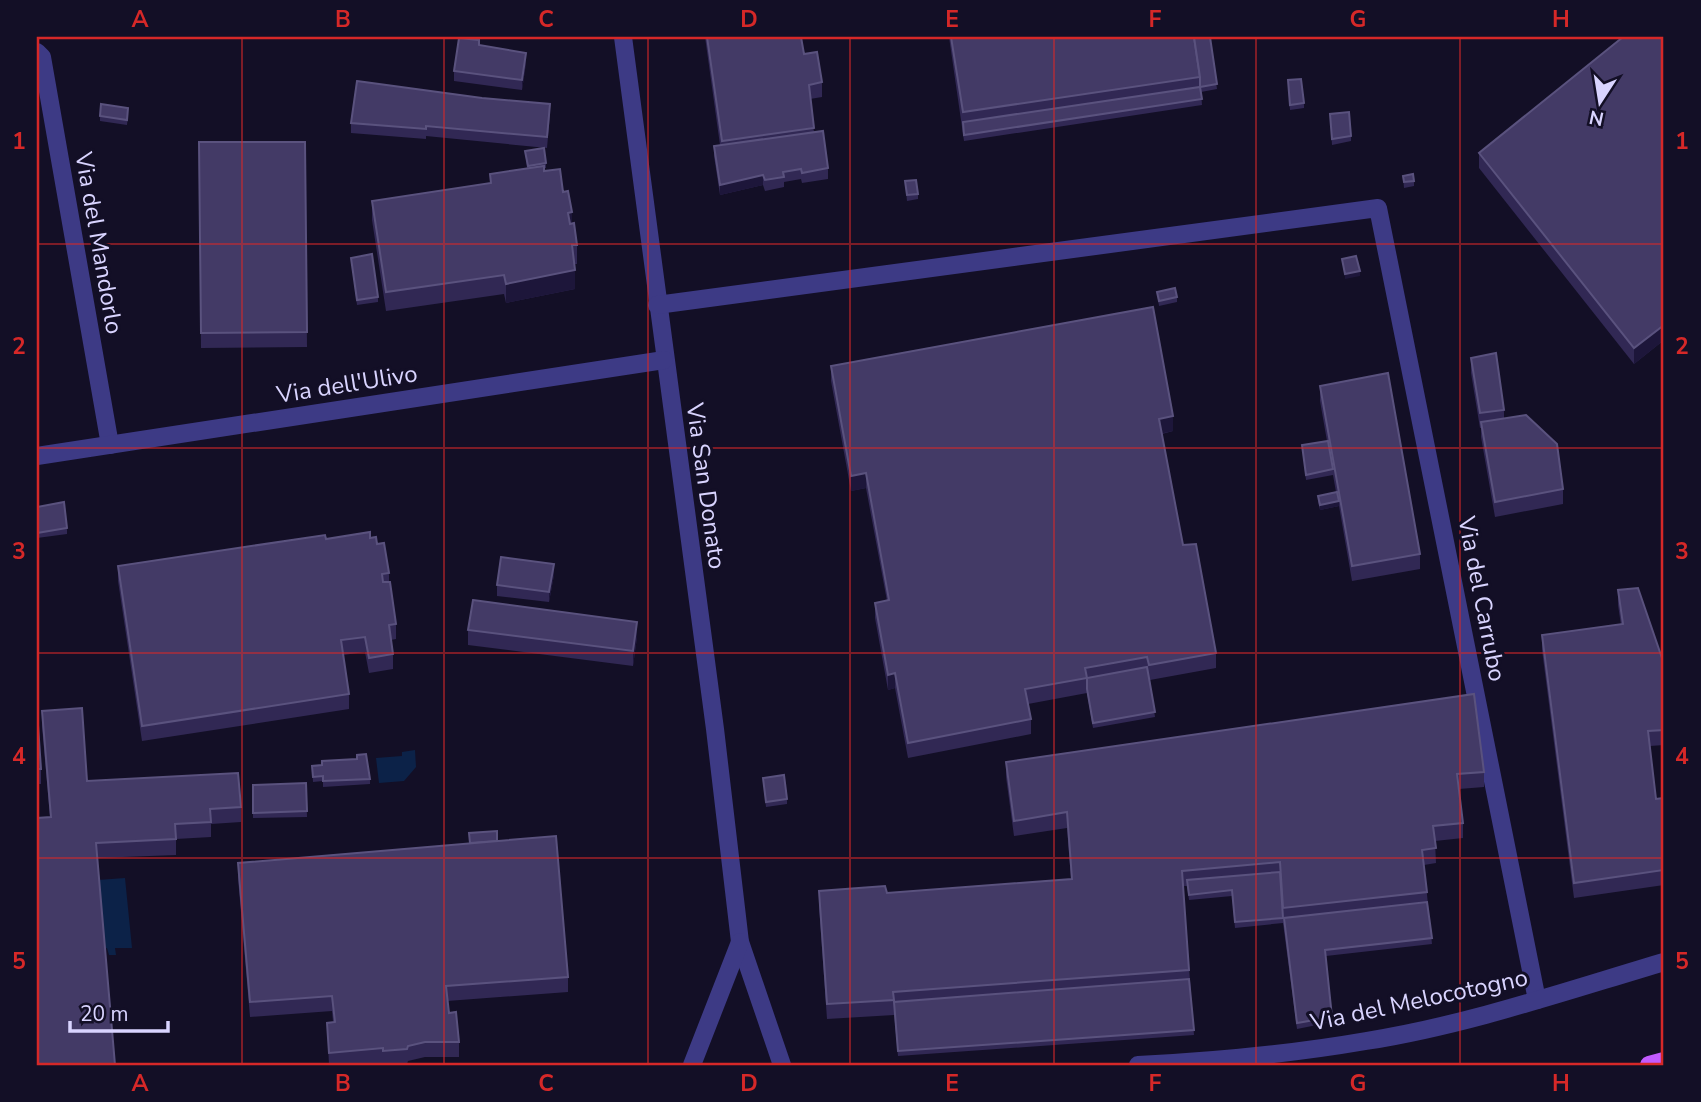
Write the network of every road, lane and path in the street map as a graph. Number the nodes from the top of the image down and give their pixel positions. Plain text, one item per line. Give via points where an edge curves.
1 (623, 37) edge
2 (37, 52) edge
3 (657, 305) junction
4 (664, 360) junction
5 (110, 445) junction
6 (37, 456) edge
7 (740, 942) junction
8 (1664, 962) edge
9 (1537, 1000) junction
10 (1664, 1061) edge
11 (692, 1065) edge
12 (782, 1065) edge
13 (1138, 1065) edge
14 (1649, 1065) edge

1 - 3 street, Via San Donato
2 - 5 street, Via del Mandorlo via 42,57
3 - 4 street, Via San Donato
3 - 9 street, Via del Carrubo via 1378,208
4 - 5 street, Via dell'Ulivo
4 - 7 street, Via San Donato
5 - 6 street, Via dell'Ulivo
7 - 11 street
7 - 12 street, Via San Donato
8 - 9 street, Via del Melocotogno
9 - 13 street, Via del Melocotogno via 1368,1041 1215,1061
10 - 14 main road

